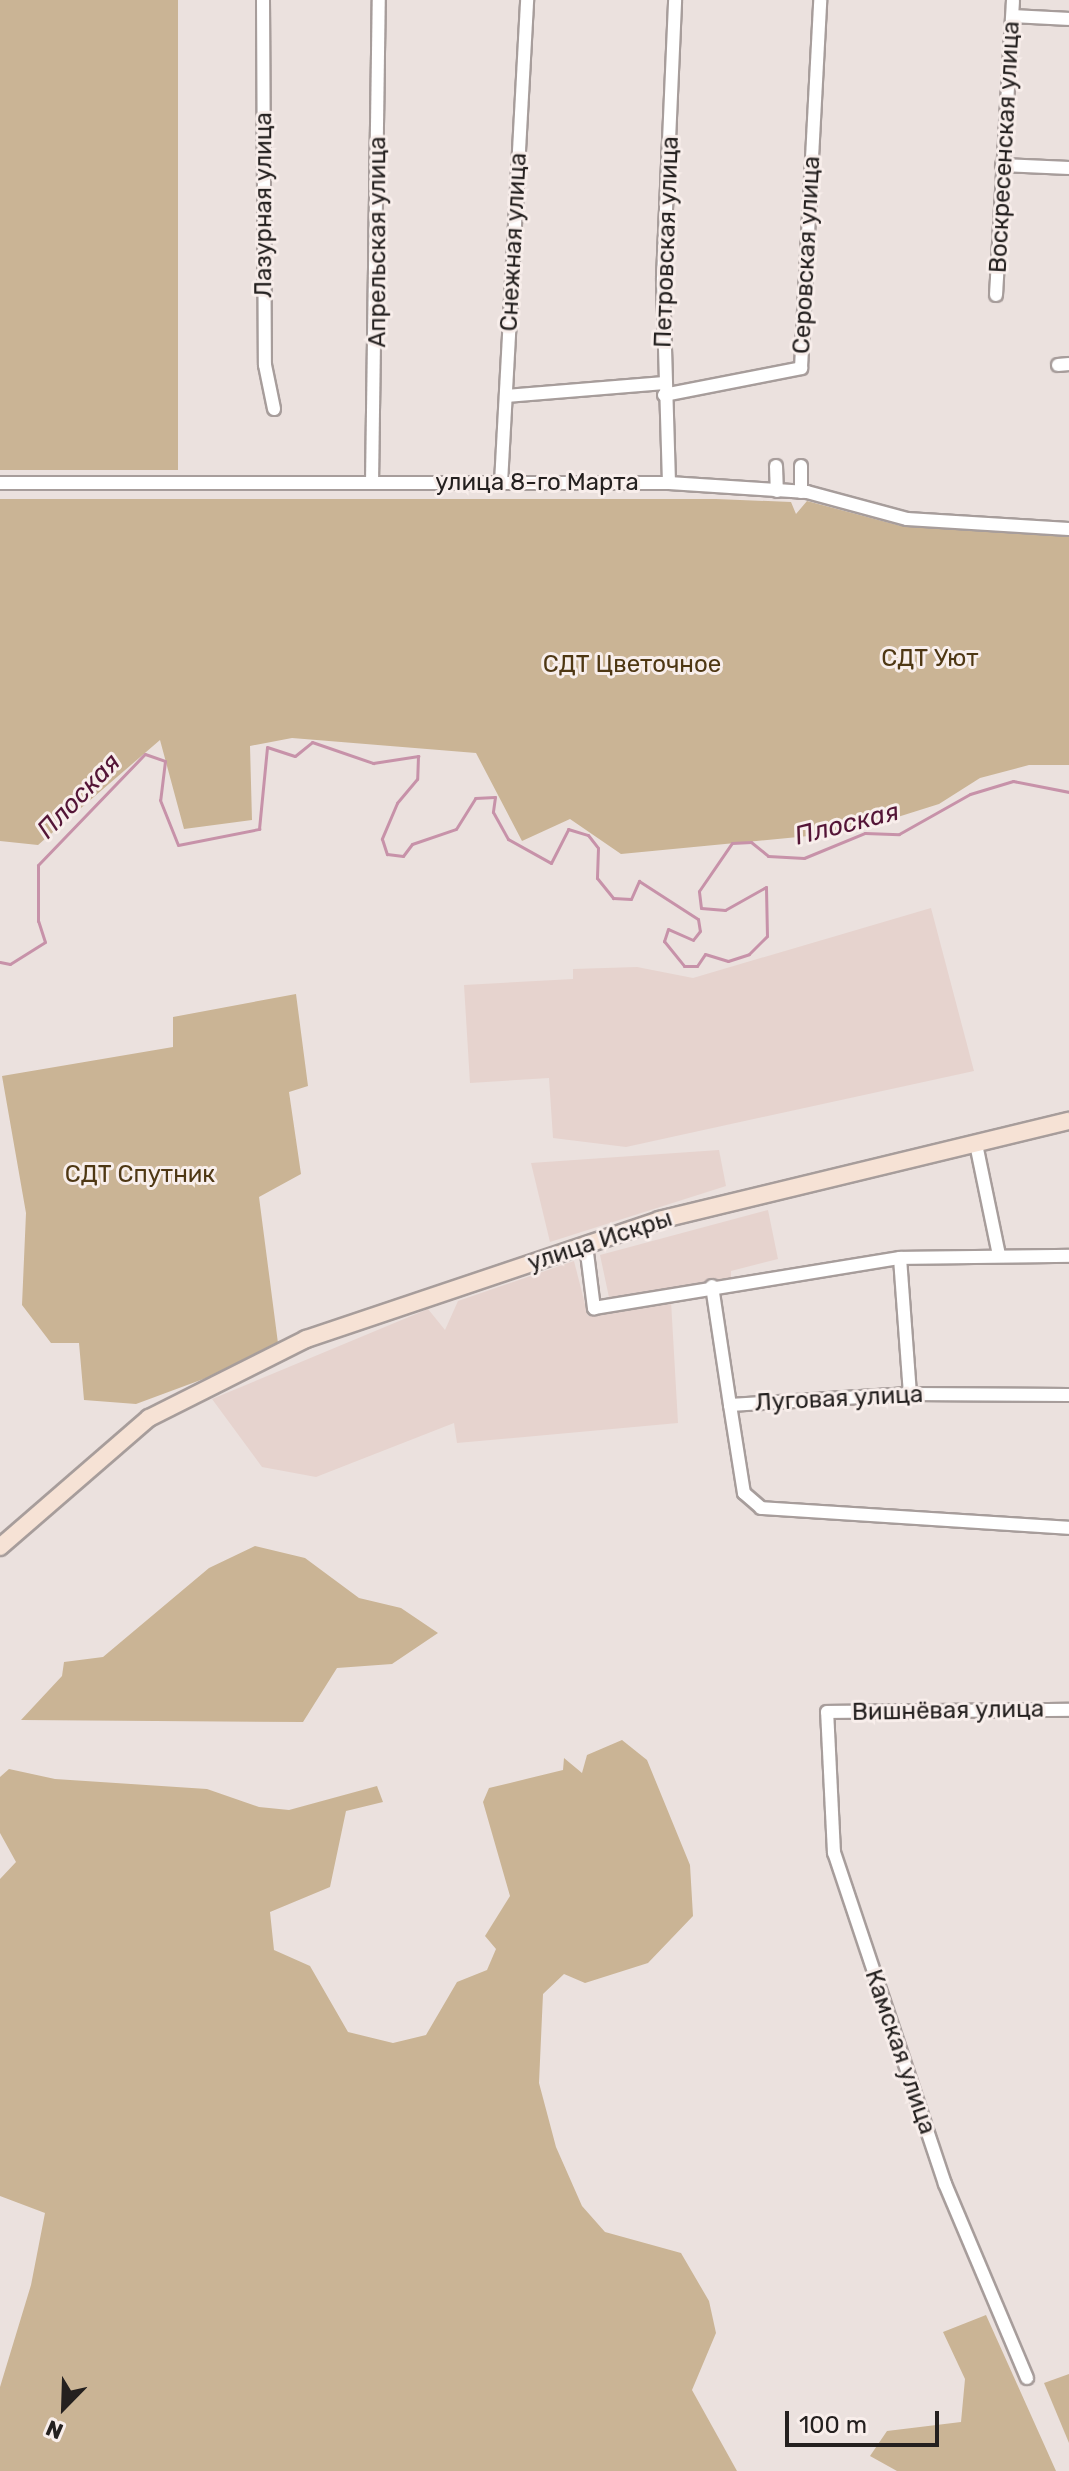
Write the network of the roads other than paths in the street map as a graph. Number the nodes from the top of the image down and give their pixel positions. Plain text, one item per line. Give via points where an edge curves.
1 (263, 0) edge
2 (379, 0) edge
3 (527, 0) edge
4 (675, 0) edge
5 (820, 0) edge
6 (1013, 0) edge
7 (1013, 16) junction
8 (1069, 19) edge
9 (1002, 165) junction
10 (1069, 168) edge
11 (996, 295) dead end
12 (664, 389) junction
13 (506, 396) junction
14 (274, 409) dead end
15 (776, 466) dead end
16 (801, 466) dead end
17 (0, 483) edge
18 (372, 483) junction
19 (501, 483) junction
20 (669, 483) junction
21 (777, 491) junction
22 (801, 492) junction
23 (1069, 529) edge
24 (1069, 1121) edge
25 (976, 1144) junction
26 (586, 1245) junction
27 (999, 1255) junction
28 (1069, 1256) edge
29 (900, 1258) junction
30 (712, 1286) junction
31 (910, 1394) junction
32 (1069, 1395) edge
33 (730, 1405) junction
34 (1069, 1528) edge
35 (0, 1547) edge
36 (1069, 1710) edge
37 (827, 1712) joint
38 (1027, 2378) dead end

1 - 14 street, Лазурная улица via 265,365
2 - 18 street, Апрельская улица
3 - 13 street, Снежная улица
4 - 12 street, Петровская улица
5 - 12 street, Серовская улица via 801,368
6 - 7 street, Воскресенская улица
7 - 8 street
7 - 9 street, Воскресенская улица
9 - 10 street
9 - 11 street, Воскресенская улица
12 - 13 street
12 - 20 street, Петровская улица
13 - 19 street, Снежная улица
15 - 21 street
16 - 22 street
17 - 18 street, улица 8-го Марта
18 - 19 street, улица 8-го Марта
19 - 20 street, улица 8-го Марта
20 - 21 street, улица 8-го Марта
21 - 22 street, улица 8-го Марта
22 - 23 street, улица 8-го Марта via 907,519
24 - 25 main road, улица Искры
25 - 26 main road, улица Искры via 783,1187
25 - 27 street
26 - 30 street via 594,1308
26 - 35 main road, улица Искры via 306,1339 149,1418
27 - 28 street
27 - 29 street
29 - 30 street
29 - 31 street
30 - 33 street, Луговая улица
31 - 32 street, Луговая улица
31 - 33 street, Луговая улица
33 - 34 street via 744,1493 761,1508
36 - 37 street, Вишнёвая улица
37 - 38 street, Камская улица via 834,1853 945,2184

